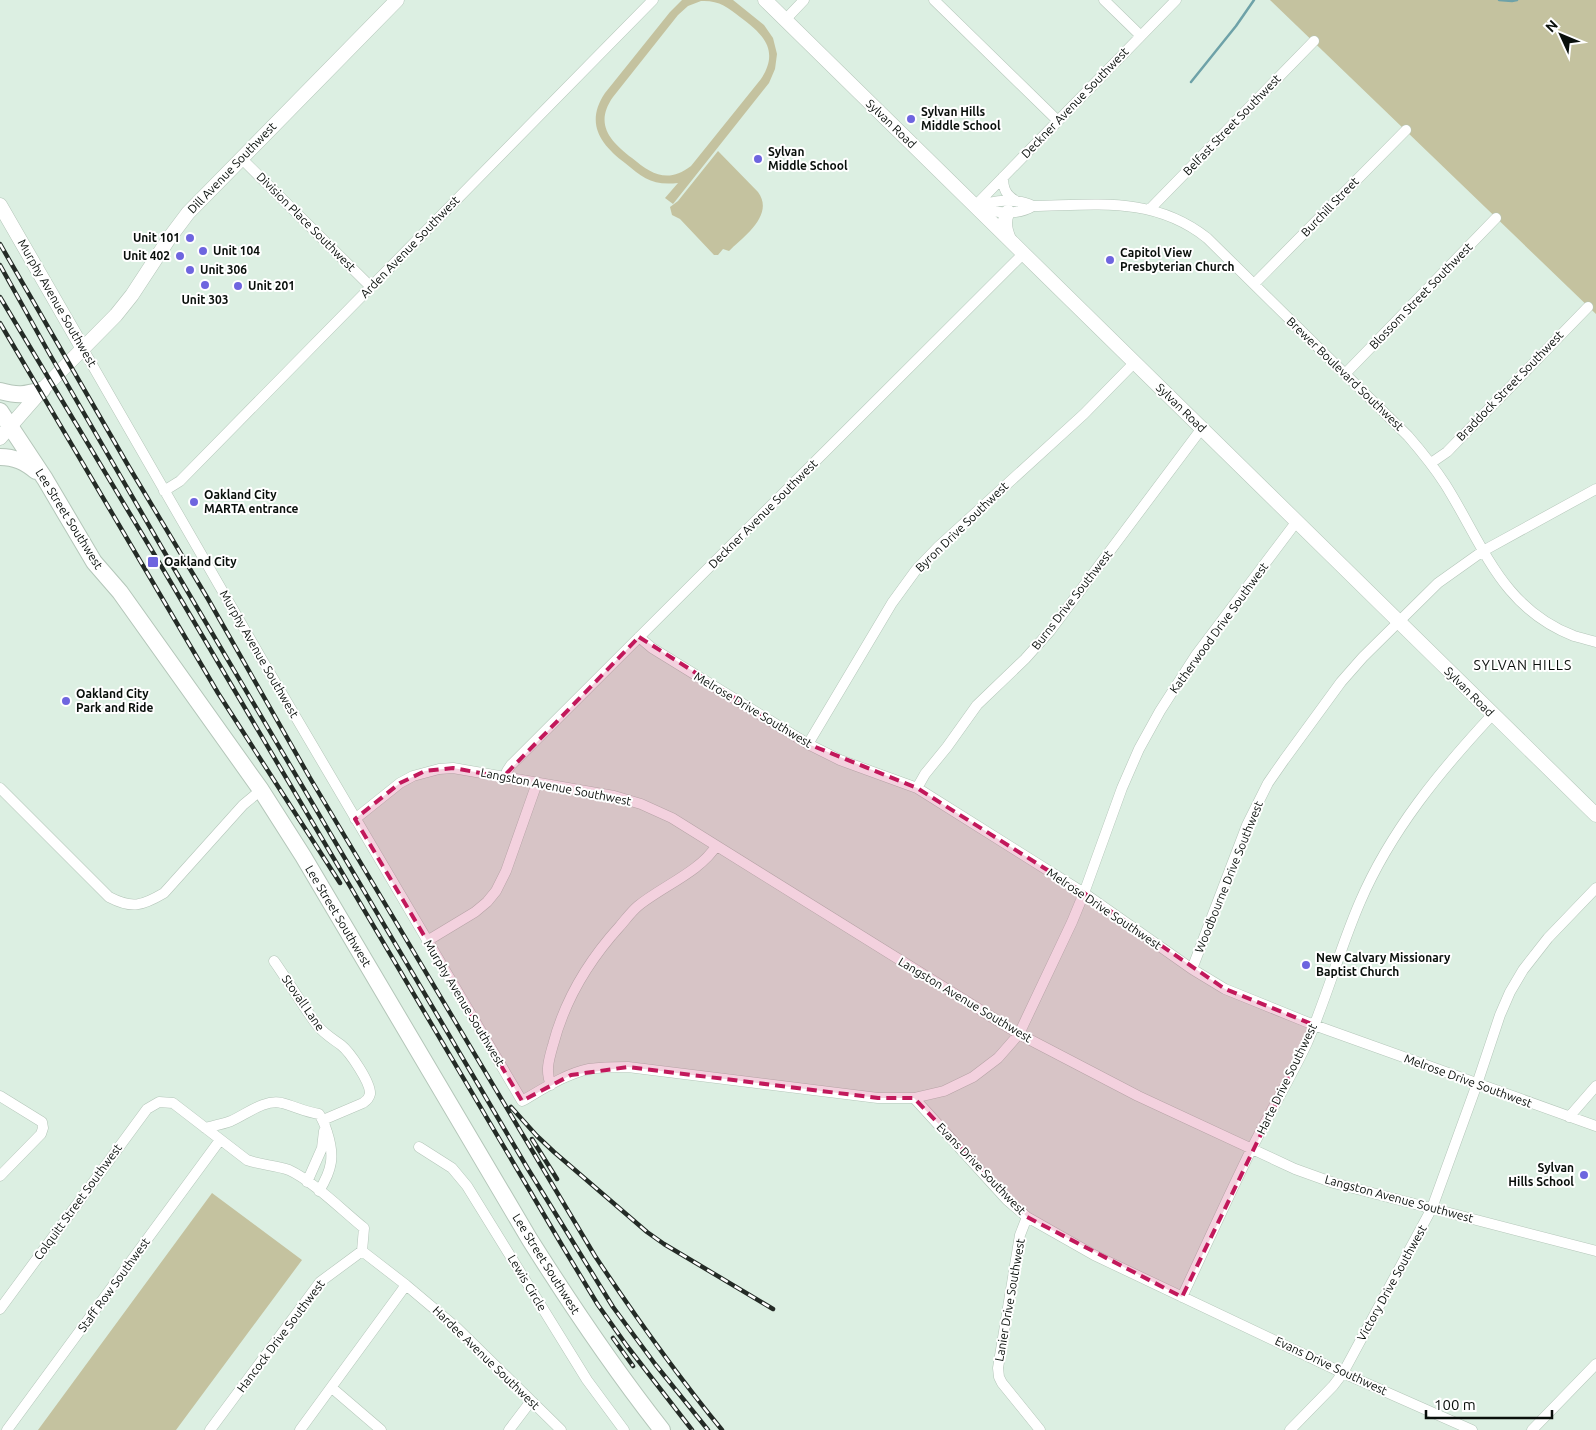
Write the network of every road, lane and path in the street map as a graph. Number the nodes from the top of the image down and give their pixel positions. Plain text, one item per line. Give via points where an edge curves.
1 (397, 0) edge
2 (653, 0) edge
3 (765, 0) edge
4 (804, 0) edge
5 (934, 0) edge
6 (1104, 0) edge
7 (1176, 0) edge
8 (785, 20) junction
9 (1141, 36) junction
10 (1314, 41) dead end
11 (1058, 121) junction
12 (1406, 130) dead end
13 (241, 158) junction
14 (1003, 177) junction
15 (0, 205) edge
16 (975, 206) junction
17 (1012, 206) junction
18 (1150, 209) junction
19 (1496, 218) dead end
20 (1009, 239) junction
21 (1024, 253) junction
22 (1254, 284) junction
23 (371, 287) junction
24 (1588, 307) dead end
25 (83, 349) junction
26 (1135, 362) junction
27 (1345, 374) junction
28 (42, 390) junction
29 (0, 391) edge
30 (0, 411) edge
31 (1202, 428) junction
32 (5, 432) edge
33 (0, 458) edge
34 (1431, 463) junction
35 (45, 479) junction
36 (1596, 489) edge
37 (164, 491) junction
38 (1297, 521) junction
39 (1483, 551) junction
40 (1398, 621) junction
41 (639, 637) junction
42 (1596, 642) edge
43 (1493, 714) junction
44 (808, 744) junction
45 (506, 777) junction
46 (537, 783) junction
47 (0, 788) edge
48 (917, 788) junction
49 (261, 790) junction
50 (1596, 816) edge
51 (355, 819) junction
52 (716, 846) junction
53 (1596, 888) edge
54 (1084, 893) junction
55 (427, 941) junction
56 (274, 961) dead end
57 (1192, 970) junction
58 (1314, 1025) junction
59 (1019, 1034) junction
60 (1477, 1084) junction
61 (550, 1086) junction
62 (1596, 1086) edge
63 (0, 1096) edge
64 (914, 1098) junction
65 (1569, 1117) junction
66 (323, 1120) junction
67 (1596, 1126) edge
68 (205, 1128) junction
69 (220, 1140) junction
70 (419, 1147) dead end
71 (1251, 1150) junction
72 (0, 1176) edge
73 (307, 1182) junction
74 (319, 1191) junction
75 (1432, 1208) junction
76 (1027, 1217) junction
77 (362, 1251) junction
78 (1596, 1252) edge
79 (406, 1285) junction
80 (1182, 1297) junction
81 (0, 1309) edge
82 (1595, 1366) edge
83 (1343, 1373) junction
84 (332, 1388) junction
85 (531, 1401) junction
86 (7, 1430) edge
87 (210, 1430) edge
88 (300, 1430) edge
89 (382, 1430) edge
90 (509, 1430) edge
91 (560, 1430) edge
92 (624, 1430) edge
93 (662, 1430) edge
94 (1040, 1430) edge
95 (1290, 1430) edge
96 (1472, 1430) edge
97 (1532, 1430) edge

1 - 13 main road, Dill Avenue Southwest
2 - 23 street, Arden Avenue Southwest
3 - 8 main road, Sylvan Road
4 - 8 street
5 - 11 street
6 - 9 street
7 - 9 street, Deckner Avenue Southwest
8 - 16 main road, Sylvan Road
9 - 11 street, Deckner Avenue Southwest
10 - 18 street, Belfast Street Southwest
11 - 14 street, Deckner Avenue Southwest
12 - 22 street, Burchill Street
13 - 23 street, Division Place Southwest
13 - 25 main road, Dill Avenue Southwest via 188,213 132,295
14 - 16 street, Deckner Avenue Southwest
14 - 17 street
15 - 25 main road, Murphy Avenue Southwest
16 - 17 street, Brewer Boulevard Southwest via 993,212
16 - 20 main road, Sylvan Road
17 - 18 street, Brewer Boulevard Southwest via 1026,210 1033,206 1118,205
17 - 20 main road via 1005,219
18 - 22 street, Brewer Boulevard Southwest via 1177,218 1197,231
19 - 27 street, Blossom Street Southwest
20 - 21 main road, Sylvan Road
21 - 26 main road, Sylvan Road
21 - 41 street, Deckner Avenue Southwest
22 - 27 street, Brewer Boulevard Southwest
23 - 37 street, Arden Avenue Southwest via 180,481
24 - 34 street, Braddock Street Southwest via 1447,452
25 - 28 main road, Dill Avenue Southwest
25 - 37 street, Murphy Avenue Southwest
26 - 31 main road, Sylvan Road
26 - 44 street, Byron Drive Southwest via 1084,414 916,570 892,603
27 - 34 street, Brewer Boulevard Southwest
28 - 29 main road via 17,395
28 - 32 main road, Dill Avenue Southwest
30 - 32 main road, Lee Street Southwest
31 - 38 main road, Sylvan Road
31 - 48 street, Burns Drive Southwest via 1050,631 1025,660 977,705
32 - 35 main road, Lee Street Southwest
33 - 35 main road via 19,460
34 - 39 street, Brewer Boulevard Southwest
35 - 49 main road, Lee Street Southwest via 94,562 120,592
36 - 39 street, Woodbourne Drive Southwest
37 - 51 street, Murphy Avenue Southwest
38 - 40 main road, Sylvan Road
38 - 54 street, Katherwood Drive Southwest via 1196,656 1160,712 1122,788
39 - 40 street, Woodbourne Drive Southwest via 1438,583
39 - 42 street, Brewer Boulevard Southwest via 1500,580 1521,603 1546,622 1574,636
40 - 43 main road, Sylvan Road
40 - 57 street, Woodbourne Drive Southwest via 1341,682 1268,783 1247,825
41 - 44 street, Melrose Drive Southwest
41 - 45 street, Deckner Avenue Southwest via 511,765
43 - 50 main road, Sylvan Road
43 - 58 street, Harte Drive Southwest via 1436,779 1385,852 1360,902
44 - 48 street, Melrose Drive Southwest via 840,760
45 - 46 street, Langston Avenue Southwest
45 - 51 street, Langston Avenue Southwest via 453,768 425,771 400,783
46 - 52 street, Langston Avenue Southwest via 641,804 672,818
46 - 55 street via 506,871 496,890 475,912
47 - 49 street via 109,897 132,905 151,901 164,893 243,805
48 - 54 street, Melrose Drive Southwest
49 - 93 main road, Lee Street Southwest via 565,1297
51 - 55 street, Murphy Avenue Southwest
52 - 59 street, Langston Avenue Southwest
52 - 61 street via 707,859 638,906 592,960 572,993 557,1029 547,1068
53 - 60 street, Victory Drive Southwest via 1548,938 1523,970 1500,1015
54 - 57 street, Melrose Drive Southwest
54 - 59 street, Katherwood Drive Southwest
55 - 61 street, Murphy Avenue Southwest via 522,1101
56 - 66 street, Stovall Lane via 319,1027 350,1055 370,1093 363,1103
57 - 58 street, Melrose Drive Southwest via 1225,989
58 - 60 street, Melrose Drive Southwest
58 - 71 street, Harte Drive Southwest
59 - 64 street, Katherwood Drive Southwest via 998,1058 973,1077 944,1091
59 - 71 street, Langston Avenue Southwest
60 - 65 street, Melrose Drive Southwest
60 - 75 street, Victory Drive Southwest
61 - 64 street via 587,1070 628,1067 878,1098
62 - 65 street
63 - 72 street via 42,1122 44,1128
64 - 76 street, Evans Drive Southwest
65 - 67 street, Melrose Drive Southwest
66 - 68 street via 319,1114 270,1103 229,1122
66 - 73 street via 322,1148
66 - 74 street via 332,1160
68 - 69 street
68 - 81 street, Colquitt Street Southwest via 173,1104 162,1102 147,1109
69 - 73 street via 247,1160 290,1171
69 - 86 street, Staff Row Southwest
70 - 92 street, Lewis Circle via 452,1168 467,1186 587,1380
71 - 75 street, Langston Avenue Southwest via 1334,1183
71 - 80 street, Harte Drive Southwest
73 - 74 street
74 - 77 street via 364,1228
75 - 78 street, Langston Avenue Southwest
75 - 83 street, Victory Drive Southwest
76 - 80 street, Evans Drive Southwest via 1094,1255
76 - 94 street, Lanier Drive Southwest via 1020,1235 998,1368 1002,1383
77 - 79 street, Hardee Avenue Southwest
77 - 87 street, Hancock Drive Southwest via 320,1282
79 - 84 street
79 - 85 street, Hardee Avenue Southwest via 457,1328
80 - 83 street, Evans Drive Southwest
82 - 97 street
83 - 95 street, Victory Drive Southwest
83 - 96 street, Evans Drive Southwest
84 - 88 street
84 - 89 street
85 - 90 street
85 - 91 street, Hardee Avenue Southwest

